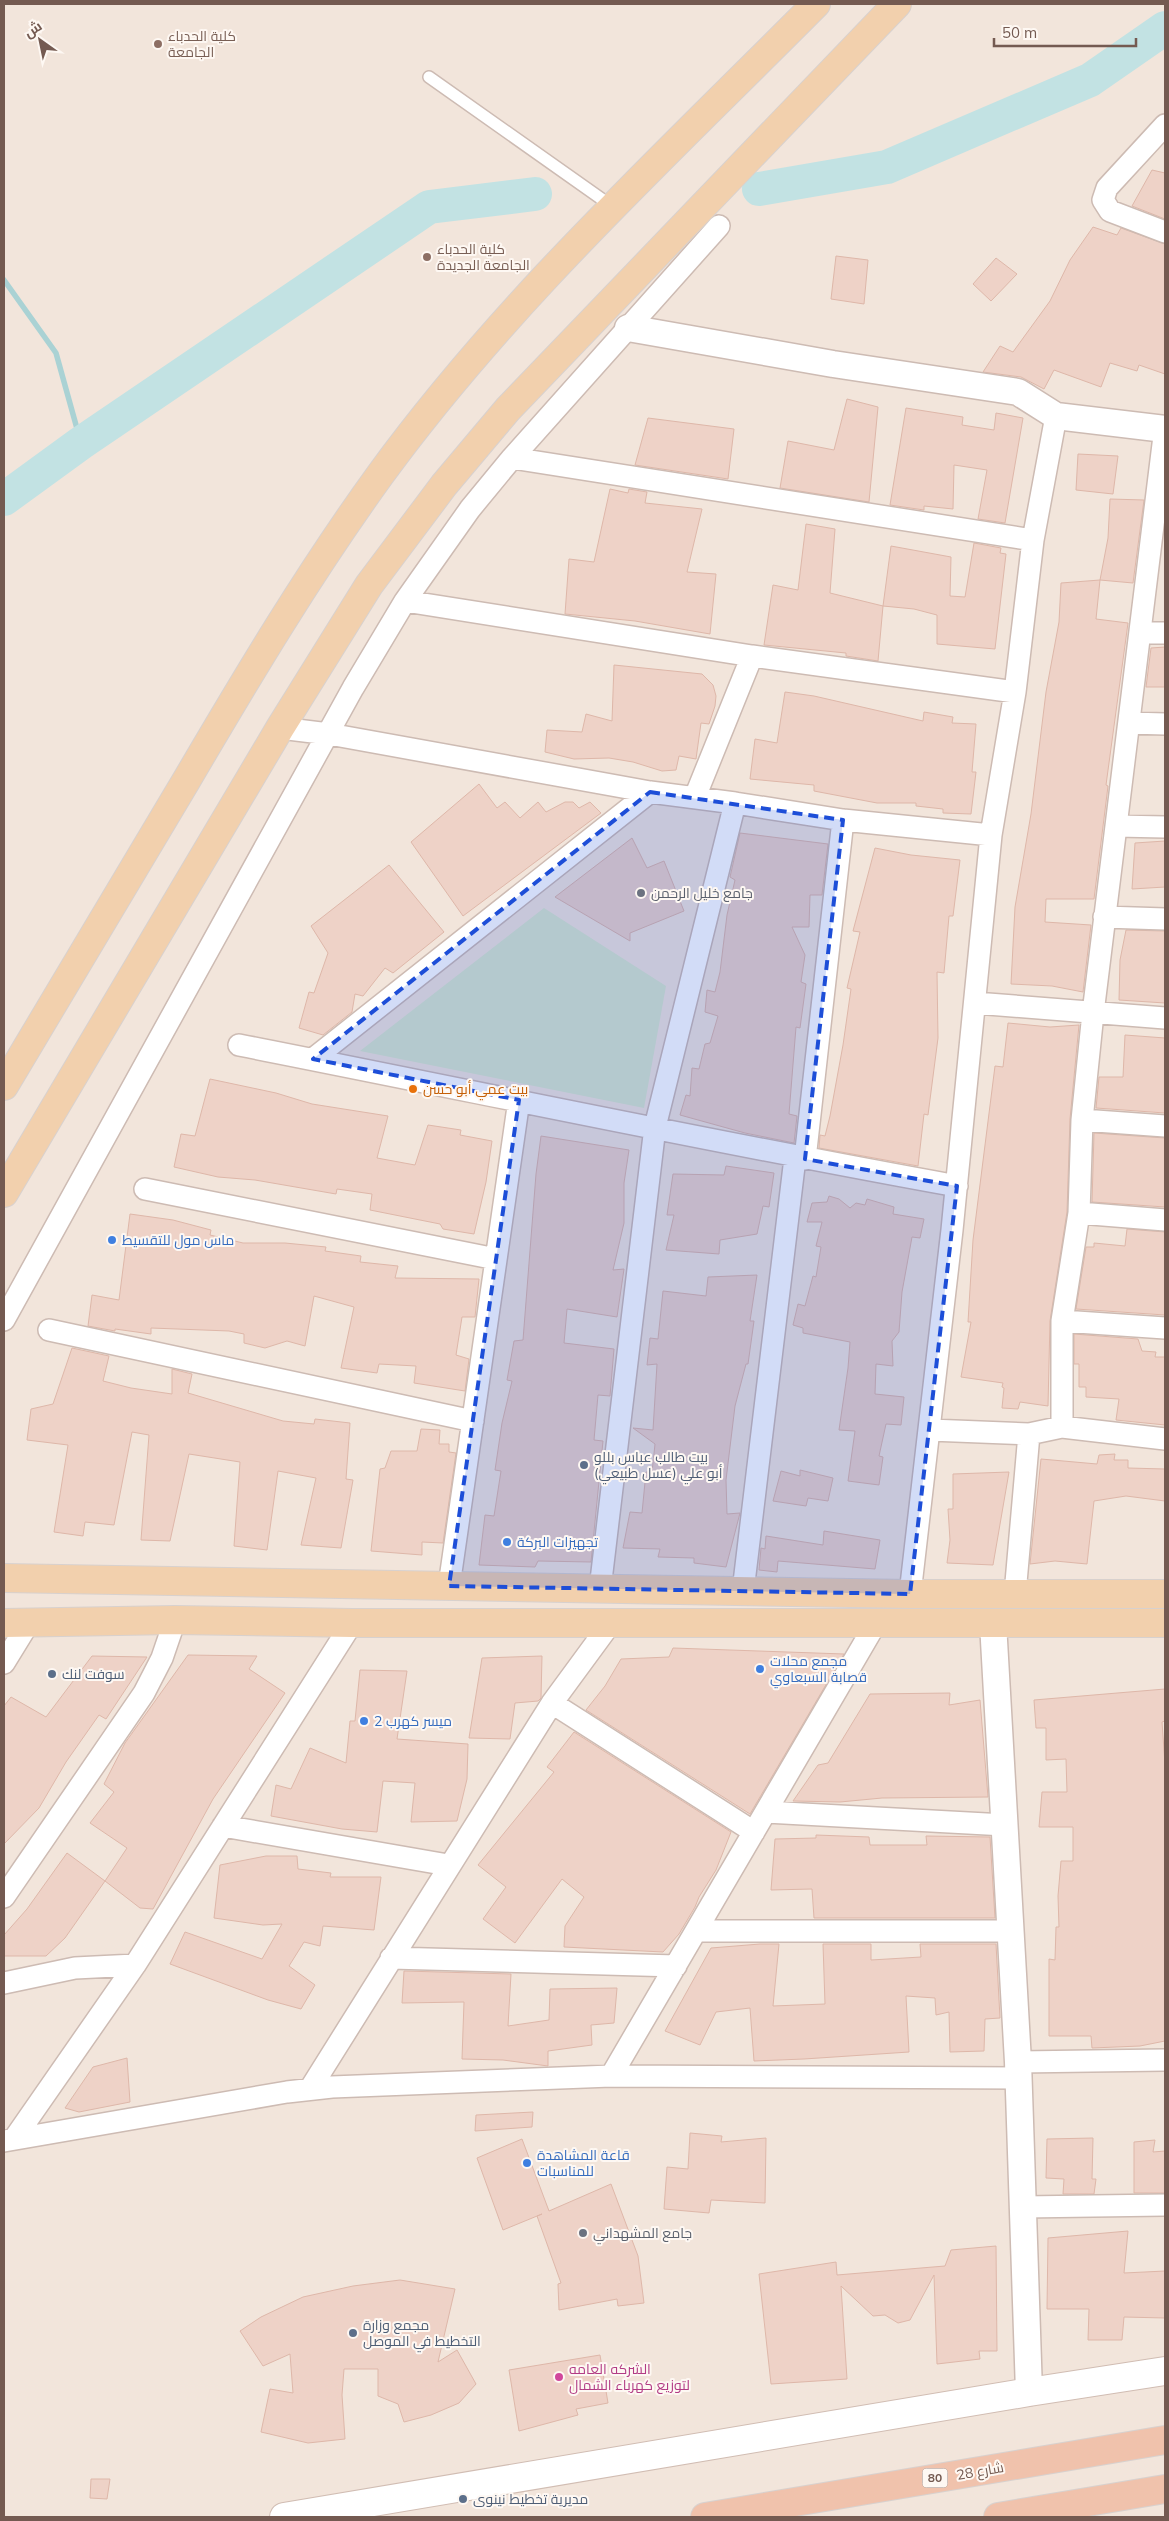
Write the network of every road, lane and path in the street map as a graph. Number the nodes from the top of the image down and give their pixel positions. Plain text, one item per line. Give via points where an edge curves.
1 (816, 4) edge
2 (897, 4) edge
3 (429, 77) dead end
4 (1165, 125) edge
5 (614, 208) junction
6 (719, 226) dead end
7 (1165, 232) edge
8 (628, 328) junction
9 (1056, 416) junction
10 (1165, 428) edge
11 (512, 458) junction
12 (1034, 540) junction
13 (405, 601) junction
14 (1140, 633) junction
15 (1165, 633) edge
16 (752, 656) junction
17 (1014, 692) junction
18 (1129, 722) junction
19 (1165, 724) edge
20 (280, 728) junction
21 (329, 734) junction
22 (650, 792) junction
23 (695, 798) junction
24 (735, 802) junction
25 (843, 820) junction
26 (1116, 826) junction
27 (1165, 828) edge
28 (991, 835) junction
29 (1104, 916) junction
30 (1165, 919) edge
31 (975, 1003) junction
32 (1093, 1012) junction
33 (1165, 1018) edge
34 (239, 1045) dead end
35 (313, 1059) junction
36 (4, 1086) edge
37 (519, 1100) junction
38 (1082, 1120) junction
39 (1165, 1126) edge
40 (655, 1127) junction
41 (800, 1158) junction
42 (957, 1186) junction
43 (145, 1189) dead end
44 (4, 1194) edge
45 (1079, 1213) junction
46 (1165, 1220) edge
47 (496, 1259) junction
48 (4, 1320) edge
49 (1062, 1321) junction
50 (1165, 1328) edge
51 (50, 1330) dead end
52 (473, 1421) junction
53 (1062, 1427) junction
54 (930, 1430) junction
55 (1029, 1434) junction
56 (1165, 1439) edge
57 (4, 1578) edge
58 (449, 1586) junction
59 (600, 1589) junction
60 (743, 1591) junction
61 (910, 1594) junction
62 (1015, 1594) junction
63 (1165, 1594) edge
64 (175, 1620) junction
65 (16, 1623) edge
66 (876, 1623) junction
67 (1165, 1623) edge
68 (352, 1624) junction
69 (610, 1624) junction
70 (993, 1624) junction
71 (4, 1663) edge
72 (552, 1703) junction
73 (766, 1812) junction
74 (1005, 1825) junction
75 (223, 1826) junction
76 (754, 1832) junction
77 (448, 1865) junction
78 (4, 1897) edge
79 (696, 1931) junction
80 (1011, 1931) junction
81 (391, 1958) junction
82 (136, 1965) junction
83 (676, 1966) junction
84 (4, 1983) edge
85 (1165, 2060) edge
86 (1018, 2070) junction
87 (611, 2076) junction
88 (310, 2089) junction
89 (9, 2140) edge
90 (1165, 2205) edge
91 (1023, 2207) junction
92 (1165, 2371) edge
93 (1029, 2392) junction
94 (1165, 2440) edge
95 (1165, 2490) edge
96 (284, 2517) edge
97 (705, 2517) edge
98 (709, 2517) edge
99 (998, 2517) edge

1 - 5 main road
2 - 20 main road via 508,409 444,485 369,585
3 - 5 lane
4 - 7 street via 1107,188 1103,200 1110,211
5 - 36 main road via 532,292 454,381 381,474 320,562 252,670
6 - 8 street
8 - 9 street via 1018,392
8 - 11 street
9 - 10 street
9 - 12 street
10 - 14 street
11 - 12 street
11 - 13 street via 470,509
12 - 17 street
13 - 16 street
13 - 21 street
14 - 15 street
14 - 18 street
16 - 17 street
16 - 23 street
17 - 28 street
18 - 19 street
18 - 26 street
20 - 21 street
20 - 44 main road
21 - 22 street
21 - 48 street
22 - 23 street
22 - 35 street
23 - 24 street
24 - 25 street
24 - 40 street
25 - 28 street
25 - 41 street
26 - 27 street
26 - 29 street
28 - 31 street
29 - 30 street
29 - 32 street
31 - 32 street
31 - 42 street
32 - 33 street
32 - 38 street
34 - 35 street
35 - 37 street
37 - 40 street
37 - 47 street
38 - 39 street
38 - 45 street
40 - 41 street
40 - 59 street
41 - 42 street
41 - 60 street
42 - 54 street
43 - 47 street
45 - 46 street
45 - 49 street
47 - 52 street
49 - 50 street
49 - 53 street
51 - 52 street
52 - 58 street
53 - 55 street
53 - 56 street
54 - 55 street
54 - 61 street
55 - 62 street
57 - 58 main road
58 - 59 main road
59 - 60 main road
60 - 61 main road
61 - 62 main road
62 - 63 main road
64 - 65 main road
64 - 68 main road
64 - 78 street via 162,1658 144,1693
65 - 71 street
66 - 69 main road
66 - 70 main road
66 - 73 street
67 - 70 main road
68 - 69 main road
68 - 75 street
69 - 72 street
70 - 74 street
72 - 76 street
72 - 77 street
73 - 74 street
73 - 76 street
74 - 80 street
75 - 77 street
75 - 82 street
76 - 79 street
77 - 81 street
79 - 80 street
79 - 83 street
80 - 86 street
81 - 83 street
81 - 88 street
82 - 84 street via 75,1968
82 - 89 street
83 - 87 street
85 - 86 street
86 - 87 street
86 - 91 street
87 - 88 street
88 - 89 street
90 - 91 street
91 - 93 street
92 - 93 main road
93 - 96 main road
94 - 98 highway, شارع 28 / 80
95 - 99 highway
97 - 98 highway, شارع 28 / 80

